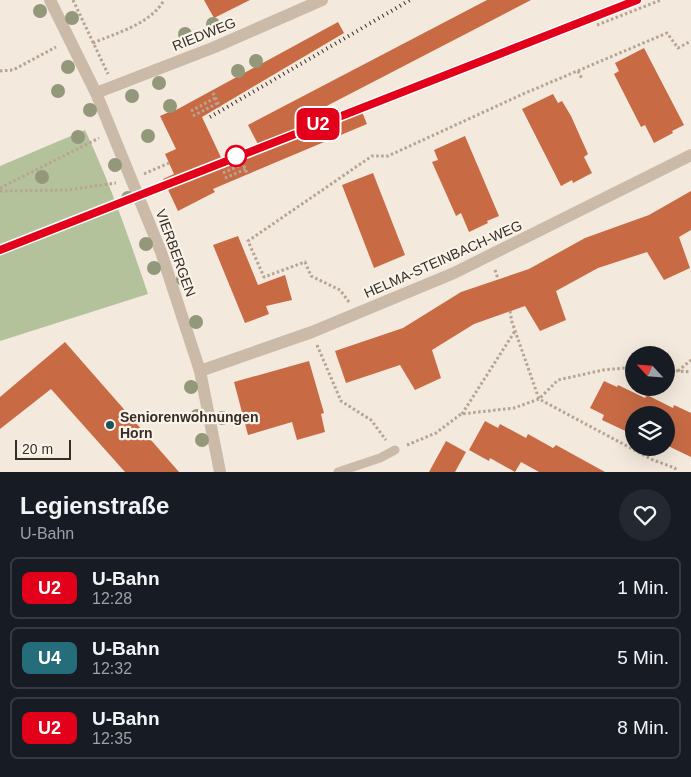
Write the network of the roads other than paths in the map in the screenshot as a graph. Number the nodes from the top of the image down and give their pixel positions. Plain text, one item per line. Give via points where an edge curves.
1 (50, 0) edge
2 (319, 1) edge
3 (96, 93) junction
4 (691, 156) edge
5 (200, 371) junction
6 (395, 450) road end
7 (220, 472) edge
8 (338, 472) edge

1 - 3 street, VIERBERGEN
2 - 3 street, RIEDWEG via 215,47
3 - 5 street, VIERBERGEN via 161,252
4 - 5 street, HELMA-STEINBACH-WEG via 454,274 312,332
5 - 7 street, VIERBERGEN
6 - 8 lane

